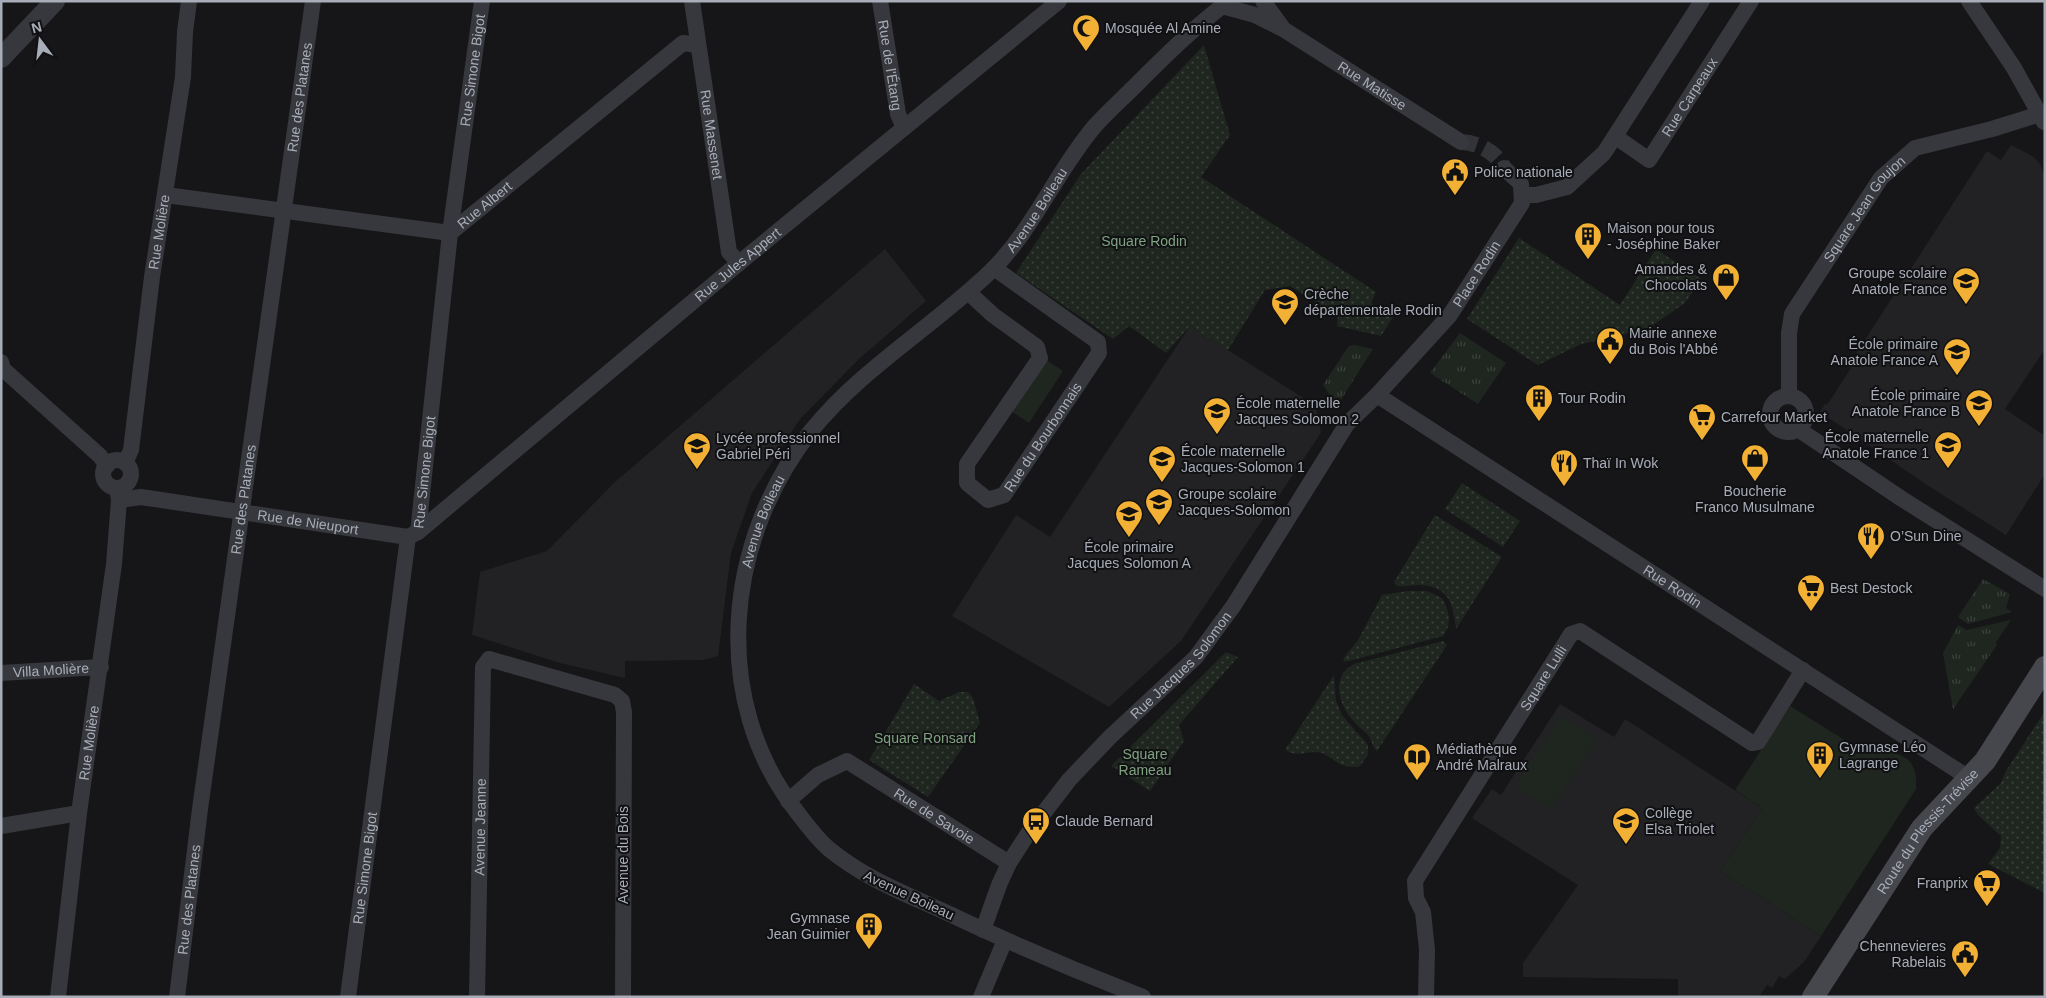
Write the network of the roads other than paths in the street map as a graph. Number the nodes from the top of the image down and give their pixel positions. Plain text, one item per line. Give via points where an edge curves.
1 (55, 1) edge
2 (189, 1) edge
3 (313, 1) edge
4 (482, 1) edge
5 (692, 1) edge
6 (880, 1) edge
7 (1059, 1) edge
8 (1263, 1) edge
9 (1702, 1) edge
10 (1751, 1) edge
11 (1969, 1) edge
12 (1226, 4) edge
13 (1283, 29) junction
14 (698, 45) junction
15 (1, 58) edge
16 (2043, 119) edge
17 (904, 128) junction
18 (1616, 137) junction
19 (1461, 142) tunnel mouth
20 (1504, 168) tunnel mouth
21 (166, 195) junction
22 (1523, 195) junction
23 (284, 211) junction
24 (450, 233) junction
25 (739, 263) junction
26 (994, 268) junction
27 (968, 292) junction
28 (1, 362) edge
29 (1377, 395) junction
30 (1790, 396) junction
31 (1798, 429) junction
32 (125, 463) junction
33 (107, 466) junction
34 (118, 494) junction
35 (242, 512) junction
36 (413, 534) junction
37 (2045, 588) edge
38 (101, 667) junction
39 (2045, 667) edge
40 (1803, 670) junction
41 (1, 673) edge
42 (624, 712) joint
43 (1969, 778) junction
44 (788, 801) junction
45 (79, 813) junction
46 (1, 826) edge
47 (1009, 863) junction
48 (983, 930) junction
49 (1005, 940) junction
50 (58, 997) edge
51 (177, 997) edge
52 (348, 997) edge
53 (476, 997) edge
54 (623, 997) edge
55 (981, 997) edge
56 (1143, 997) edge
57 (1426, 997) edge
58 (1813, 997) edge

1 - 15 street
2 - 21 street, Rue Molière via 183,77
3 - 23 street, Rue des Platanes
4 - 24 street, Rue Simone Bigot
5 - 14 street, Rue Massenet
6 - 17 street, Rue de l'Étang via 898,114
7 - 17 street, Rue Jules Appert
8 - 13 street
9 - 18 street
10 - 18 street, Rue Carpeaux via 1649,160
11 - 16 street via 2014,68
12 - 13 street, Rue Matisse
12 - 26 street, Avenue Boileau via 1155,66 1094,127
13 - 19 street, Rue Matisse
14 - 24 street, Rue Albert via 683,43
14 - 25 street, Rue Massenet via 729,252
16 - 30 street, Square Jean Goujon via 1915,148 1882,178 1792,314 1789,333
17 - 25 street, Rue Jules Appert
18 - 22 street via 1604,153 1567,186
20 - 22 street via 1519,181
21 - 23 street, Rue Albert
21 - 32 street, Rue Molière via 152,277 131,450
22 - 29 street, Place Rodin via 1515,216 1450,315
23 - 24 street, Rue Albert
23 - 35 street, Rue des Platanes
24 - 36 street, Rue Simone Bigot
25 - 36 street, Rue Jules Appert
26 - 27 street, Avenue Boileau
26 - 27 street, Rue du Bourbonnais via 1098,342 1100,353 1004,496 988,500 967,483 968,464 1040,358 1037,347
27 - 44 street, Avenue Boileau via 856,383 828,412 791,460 765,509 749,555 738,608 737,662 758,748
28 - 33 street via 3,369 100,456
29 - 40 street, Rue Rodin
29 - 47 street, Rue Jacques Solomon via 1347,424 1234,606 1196,657 1069,780
30 - 31 street via 1801,401 1806,413 1803,425
30 - 31 street via 1775,401 1769,415 1776,428 1783,432
31 - 37 street via 1902,500
32 - 33 street via 118,461
32 - 34 street via 130,470 130,479
33 - 34 street via 106,482
34 - 35 street, Rue de Nieuport
34 - 38 street, Rue Molière via 114,564
35 - 36 street, Rue de Nieuport
35 - 51 street, Rue des Platanes
36 - 52 street, Rue Simone Bigot
38 - 41 street, Villa Molière
38 - 45 street, Rue Molière
39 - 43 main road, Route du Plessis-Trévise via 1985,761
40 - 43 street, Rue Rodin
40 - 57 street, Square Lulli via 1758,742 1752,743 1580,632 1571,634 1415,881 1427,950
42 - 53 street, Avenue Jeanne via 622,701 615,696 489,659 483,667
42 - 54 street, Avenue du Bois
43 - 58 main road, Route du Plessis-Trévise via 1922,828
44 - 47 street, Rue de Savoie via 818,776 847,761
44 - 48 street, Avenue Boileau via 827,847 861,873
45 - 46 street
45 - 50 street, Rue Molière
47 - 48 street, Rue Jacques Solomon
48 - 49 street, Avenue Boileau
49 - 55 street
49 - 56 street, Avenue Boileau

